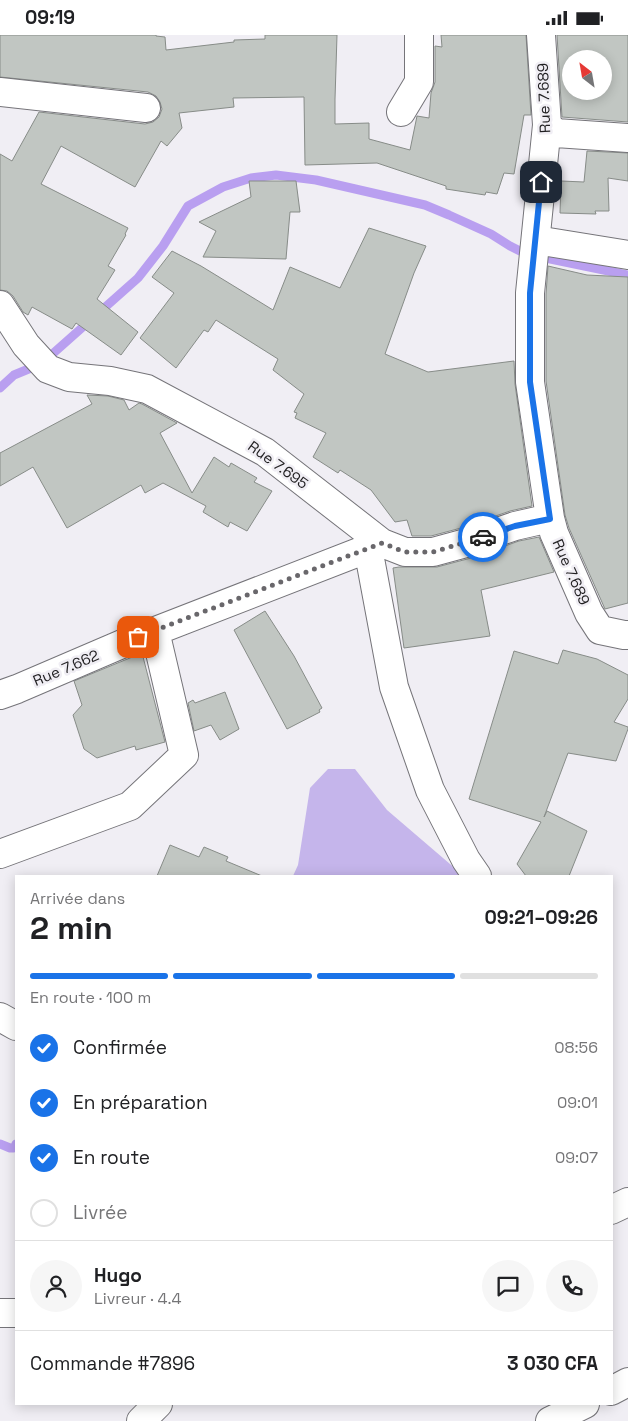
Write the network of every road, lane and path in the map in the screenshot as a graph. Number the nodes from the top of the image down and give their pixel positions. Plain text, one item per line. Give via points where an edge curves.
1 (419, 35) edge
2 (541, 35) edge
3 (0, 92) edge
4 (146, 108) dead end
5 (401, 112) dead end
6 (547, 125) junction
7 (628, 138) edge
8 (536, 239) junction
9 (628, 255) edge
10 (0, 305) edge
11 (550, 519) junction
12 (375, 546) junction
13 (155, 631) junction
14 (628, 635) edge
15 (0, 695) edge
16 (0, 854) edge
17 (476, 875) edge
18 (0, 1017) edge
19 (15, 1025) edge
20 (628, 1202) edge
21 (613, 1209) edge
22 (0, 1313) edge
23 (15, 1313) edge
24 (628, 1383) edge
25 (613, 1390) edge
26 (157, 1405) edge
27 (583, 1405) edge
28 (141, 1421) edge
29 (550, 1421) edge

1 - 5 street via 419,82
2 - 6 street, Rue 7.689
3 - 4 street
6 - 7 street via 556,133
6 - 8 street, Rue 7.689
8 - 9 street
8 - 11 street, Rue 7.689 via 530,293 530,382
10 - 12 street, Rue 7.695 via 26,345 48,369 69,377 147,389 192,412 265,452
11 - 12 street, Rue 7.695 via 515,526 433,552 405,552
11 - 14 street, Rue 7.689 via 589,613 600,630
12 - 13 street, Rue 7.662
12 - 17 street via 394,687 430,790
13 - 15 street, Rue 7.662
13 - 16 street via 184,755 130,806
18 - 19 street
20 - 21 street
22 - 23 street
24 - 25 street
26 - 28 street
27 - 29 street

